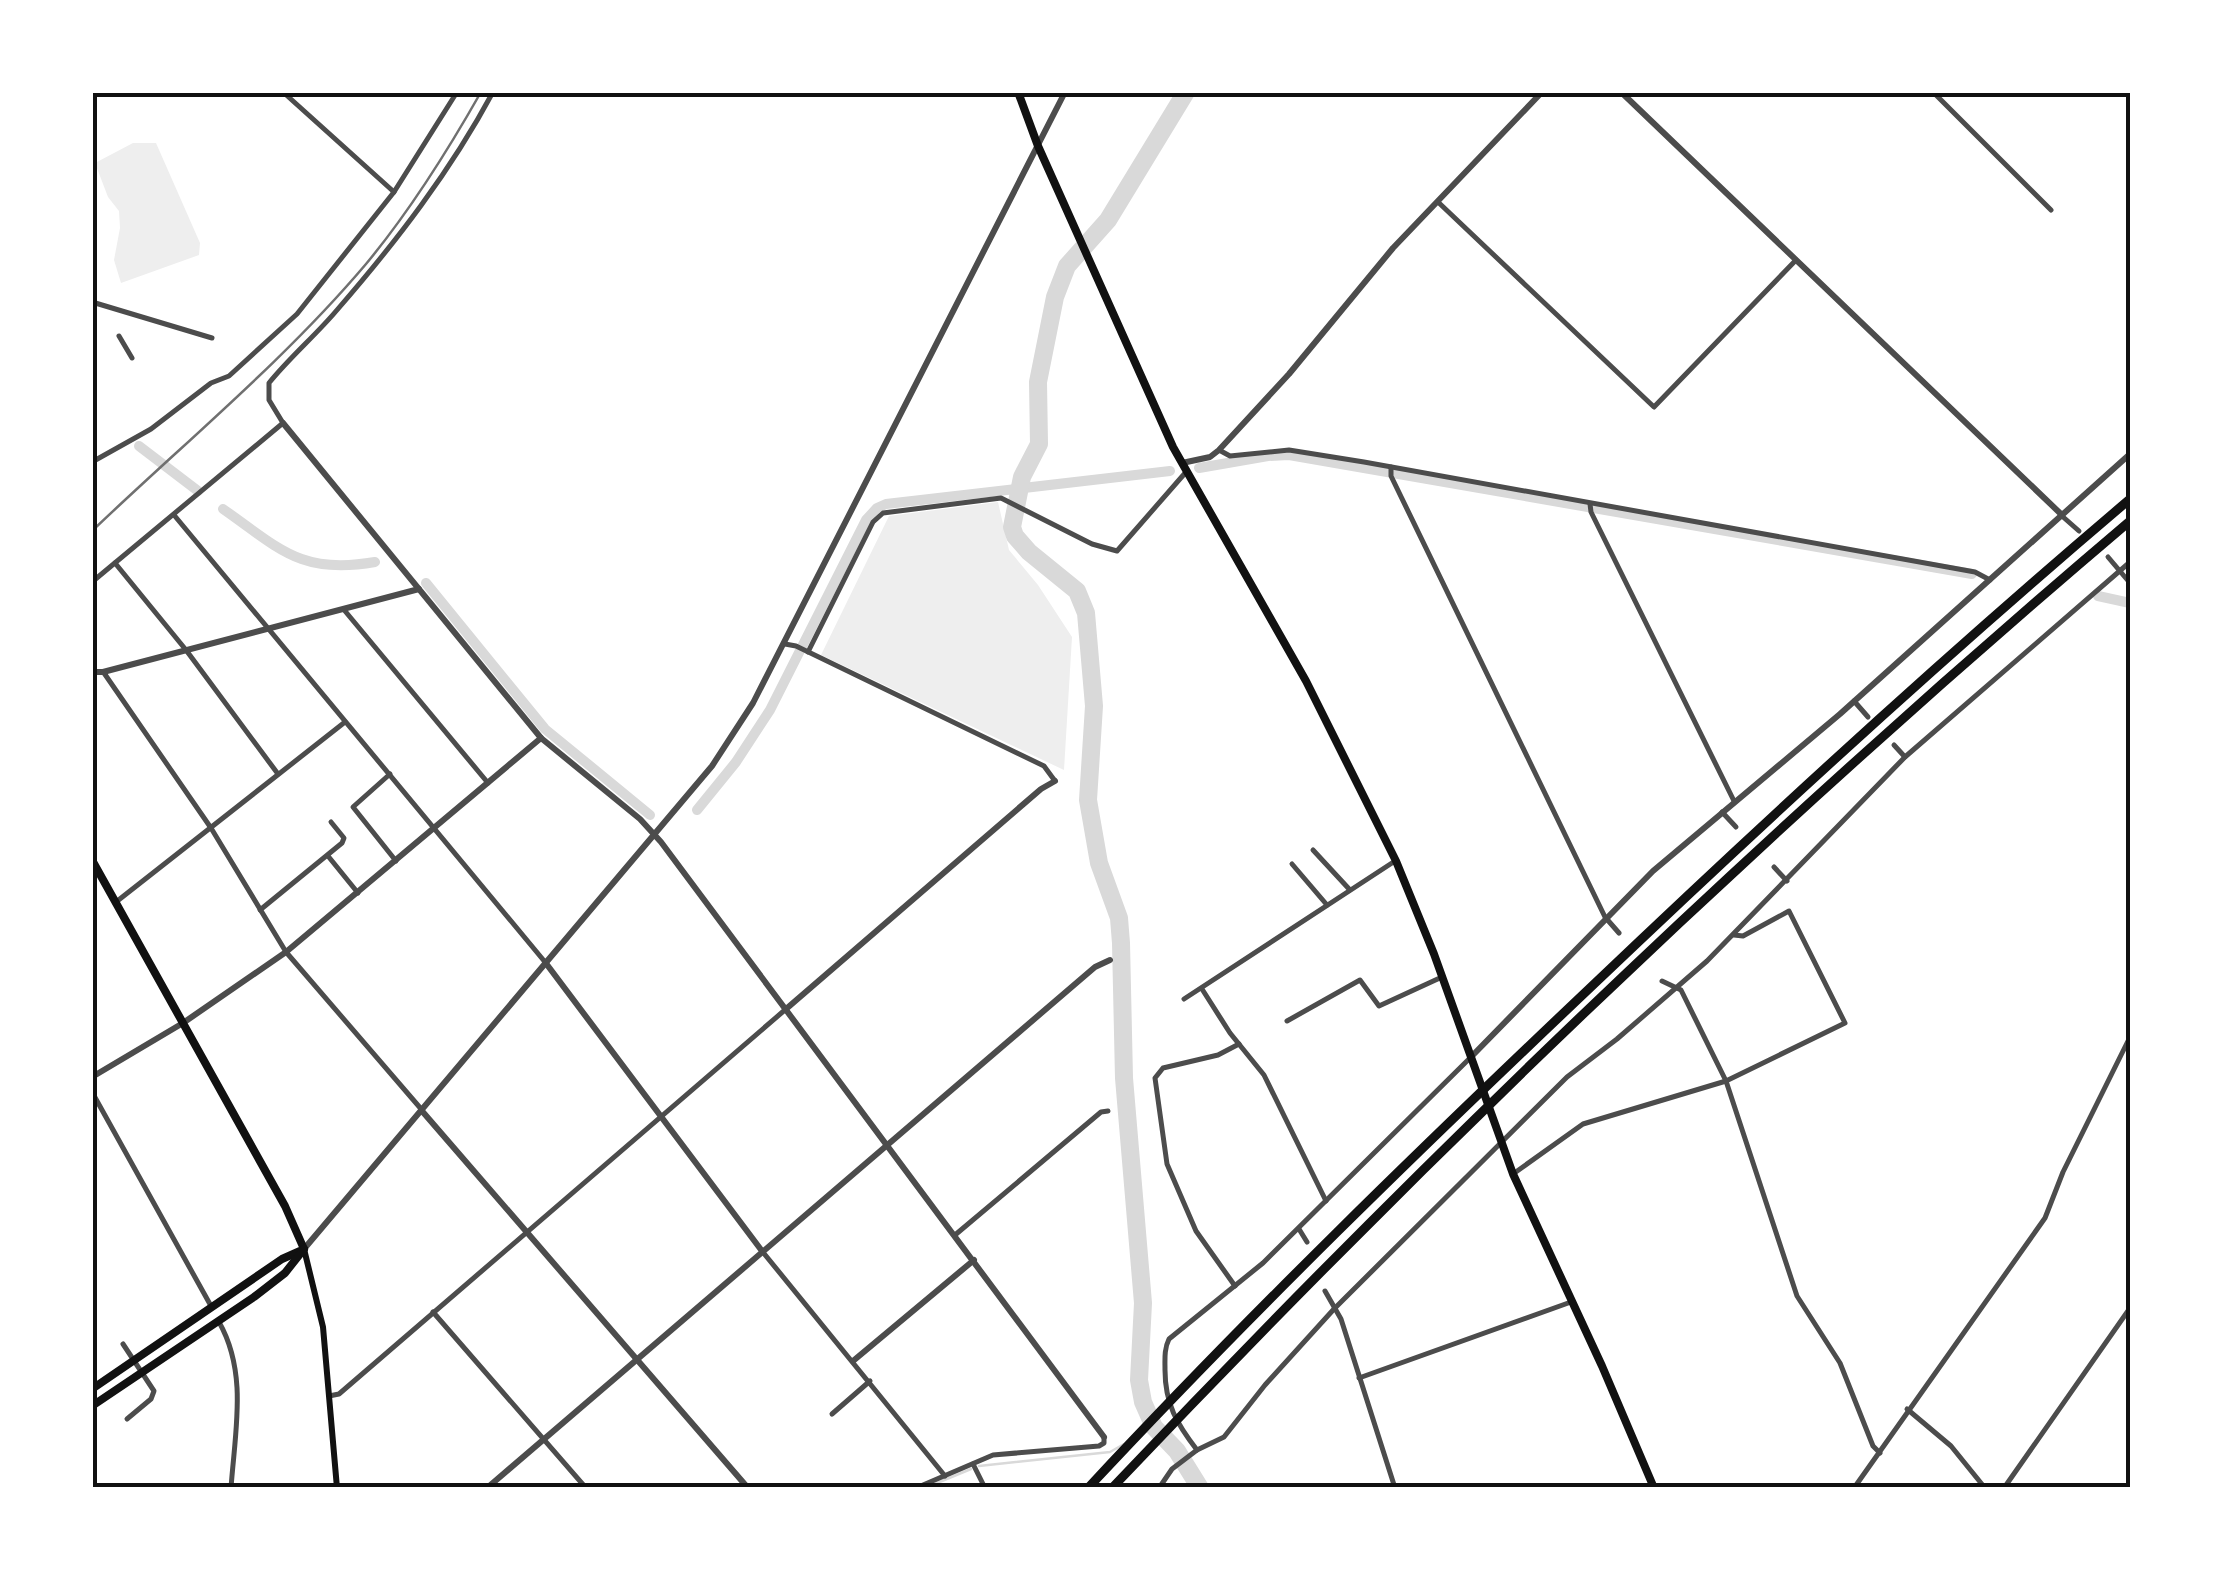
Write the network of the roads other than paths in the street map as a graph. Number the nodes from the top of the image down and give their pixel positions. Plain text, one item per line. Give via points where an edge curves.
1 (283, 92) edge
2 (457, 92) edge
3 (494, 92) edge
4 (1018, 92) edge
5 (1065, 92) edge
6 (1542, 92) edge
7 (1621, 92) edge
8 (1933, 92) edge
9 (1038, 146) junction
10 (394, 192) junction
11 (1438, 202) junction
12 (2051, 210) dead end
13 (1796, 260) junction
14 (92, 302) edge
15 (120, 336) dead end
16 (212, 338) dead end
17 (132, 358) dead end
18 (282, 423) junction
19 (1219, 450) junction
20 (2130, 454) edge
21 (92, 462) edge
22 (1184, 467) junction
23 (1392, 468) junction
24 (2130, 499) edge
25 (1590, 504) junction
26 (174, 515) junction
27 (2062, 515) junction
28 (2130, 521) edge
29 (2078, 530) dead end
30 (2108, 557) dead end
31 (2130, 562) edge
32 (115, 563) junction
33 (2120, 570) junction
34 (1990, 580) junction
35 (92, 582) edge
36 (2130, 583) edge
37 (420, 589) junction
38 (345, 611) junction
39 (269, 630) junction
40 (785, 644) junction
41 (186, 650) junction
42 (808, 652) junction
43 (92, 672) edge
44 (103, 672) junction
45 (1854, 701) junction
46 (1868, 717) dead end
47 (345, 722) junction
48 (541, 738) junction
49 (1894, 745) dead end
50 (1906, 757) junction
51 (278, 774) junction
52 (390, 774) junction
53 (1055, 781) joint
54 (488, 783) junction
55 (1734, 801) junction
56 (1722, 812) junction
57 (331, 822) dead end
58 (1736, 827) dead end
59 (211, 828) junction
60 (435, 828) junction
61 (655, 834) junction
62 (1313, 850) dead end
63 (328, 856) junction
64 (92, 860) edge
65 (396, 861) junction
66 (1396, 861) junction
67 (1292, 864) dead end
68 (1774, 868) dead end
69 (1787, 880) junction
70 (1350, 890) junction
71 (358, 893) junction
72 (116, 902) junction
73 (1327, 906) junction
74 (260, 910) junction
75 (1605, 917) junction
76 (1619, 933) dead end
77 (1734, 935) junction
78 (286, 952) junction
79 (1110, 960) dead end
80 (546, 962) junction
81 (1442, 977) junction
82 (1662, 981) dead end
83 (1202, 989) junction
84 (1674, 989) junction
85 (1184, 999) dead end
86 (786, 1009) junction
87 (1287, 1021) dead end
88 (183, 1023) junction
89 (2130, 1039) edge
90 (1239, 1044) junction
91 (1470, 1058) junction
92 (92, 1077) edge
93 (1726, 1081) junction
94 (92, 1092) edge
95 (422, 1110) junction
96 (1108, 1111) dead end
97 (661, 1116) junction
98 (887, 1144) junction
99 (1501, 1145) junction
100 (1512, 1174) junction
101 (1326, 1202) junction
102 (1298, 1228) junction
103 (527, 1231) junction
104 (955, 1235) junction
105 (1307, 1242) dead end
106 (304, 1249) junction
107 (762, 1251) junction
108 (974, 1260) junction
109 (1234, 1286) junction
110 (1326, 1291) dead end
111 (1571, 1302) junction
112 (212, 1308) junction
113 (2130, 1308) edge
114 (1334, 1309) junction
115 (434, 1312) junction
116 (218, 1322) junction
117 (123, 1344) dead end
118 (636, 1359) junction
119 (134, 1361) junction
120 (853, 1361) junction
121 (143, 1373) junction
122 (1359, 1378) junction
123 (870, 1382) junction
124 (92, 1389) edge
125 (329, 1396) junction
126 (92, 1406) edge
127 (1907, 1408) junction
128 (832, 1414) dead end
129 (127, 1418) dead end
130 (1104, 1437) joint
131 (543, 1438) junction
132 (1195, 1452) junction
133 (1880, 1453) junction
134 (973, 1464) junction
135 (945, 1476) junction
136 (231, 1488) edge
137 (338, 1488) edge
138 (487, 1488) edge
139 (586, 1488) edge
140 (748, 1488) edge
141 (916, 1488) edge
142 (985, 1488) edge
143 (1088, 1488) edge
144 (1112, 1488) edge
145 (1158, 1488) edge
146 (1395, 1488) edge
147 (1654, 1488) edge
148 (1854, 1488) edge
149 (1985, 1488) edge
150 (2004, 1488) edge

1 - 10 street
2 - 10 street
3 - 18 street via 415,216 269,382 269,400
4 - 9 main road
5 - 9 street
6 - 11 street
7 - 13 street
8 - 12 street
9 - 22 main road
9 - 40 street
10 - 21 street via 310,299 265,344 151,429
11 - 13 street via 1654,407
11 - 19 street
13 - 27 street
14 - 16 street
15 - 17 street
18 - 26 street
18 - 37 street
19 - 22 street
19 - 23 street via 1230,456 1289,450
20 - 27 street
22 - 42 street via 1118,551 996,498 879,515
22 - 66 main road via 1298,666
23 - 25 street
23 - 75 street
24 - 143 highway via 1739,846 1494,1078
25 - 34 street via 1976,572
25 - 55 street
26 - 32 street
26 - 39 street
27 - 29 street
27 - 34 street
28 - 144 highway via 1750,860 1501,1096
30 - 33 street
31 - 33 street
32 - 35 street
32 - 41 street
33 - 36 street
33 - 50 street
34 - 45 street
37 - 38 street
37 - 48 street
38 - 39 street
38 - 54 street
39 - 41 street
39 - 47 street
40 - 42 street
40 - 61 street via 712,766
41 - 44 street
41 - 51 street
42 - 53 street via 1044,766
43 - 44 street
44 - 59 street
45 - 46 street
45 - 55 street
47 - 51 street
47 - 52 street
48 - 54 street
48 - 61 street
49 - 50 street
50 - 69 street
51 - 59 street
52 - 60 street
52 - 65 street via 353,808
53 - 86 street
54 - 60 street
55 - 56 street
56 - 58 street
56 - 75 street
57 - 63 street via 344,838
59 - 72 street
59 - 74 street
60 - 65 street
60 - 80 street
61 - 80 street
61 - 86 street
62 - 70 street
63 - 71 street
63 - 74 street
64 - 72 main road
65 - 71 street
66 - 70 street
66 - 81 main road
67 - 73 street
68 - 69 street
69 - 77 street
70 - 73 street
71 - 78 street
72 - 88 main road
73 - 83 street
74 - 78 street
75 - 76 street
75 - 91 street
77 - 84 street
77 - 93 street via 1790,911 1845,1023
78 - 88 street
78 - 95 street
79 - 98 street
80 - 95 street
80 - 97 street
81 - 87 street via 1379,1006 1360,980
81 - 91 main road
82 - 84 street
83 - 85 street
83 - 90 street
84 - 93 street via 1681,990
84 - 99 street via 1567,1077
86 - 97 street
86 - 98 street
88 - 92 street
88 - 106 main road
89 - 127 street via 2044,1218
90 - 101 street via 1264,1074
90 - 109 street via 1163,1068 1155,1078 1167,1164 1192,1223
91 - 99 main road
91 - 101 street
93 - 100 street via 1583,1124
93 - 133 street via 1797,1296 1840,1363
94 - 112 street
95 - 103 street
95 - 106 street
96 - 104 street
97 - 103 street
97 - 107 street
98 - 104 street
98 - 107 street
99 - 100 main road
99 - 114 street
100 - 111 main road
101 - 102 street
102 - 105 street
102 - 109 street
103 - 115 street
103 - 118 street
104 - 108 street
106 - 112 main road
106 - 116 main road via 285,1274
106 - 125 main road via 321,1312
107 - 118 street
107 - 120 street
108 - 120 street
108 - 130 street
109 - 132 street via 1182,1326 1165,1349 1170,1410
110 - 114 street
111 - 122 street
111 - 147 main road
112 - 119 main road
113 - 150 street
114 - 122 street
114 - 132 street via 1226,1435
115 - 125 street
115 - 131 street
116 - 121 main road
116 - 136 street via 238,1384
117 - 119 street
118 - 131 street
118 - 140 street
119 - 121 street
119 - 124 main road
120 - 123 street
121 - 126 main road
121 - 129 street via 153,1396
122 - 146 street
123 - 128 street
123 - 135 street
125 - 137 main road
127 - 133 street
127 - 149 street via 1952,1446
130 - 134 street via 1099,1446 993,1455
131 - 138 street
131 - 139 street
132 - 145 street
133 - 148 street
134 - 135 street
134 - 142 street
135 - 141 street

